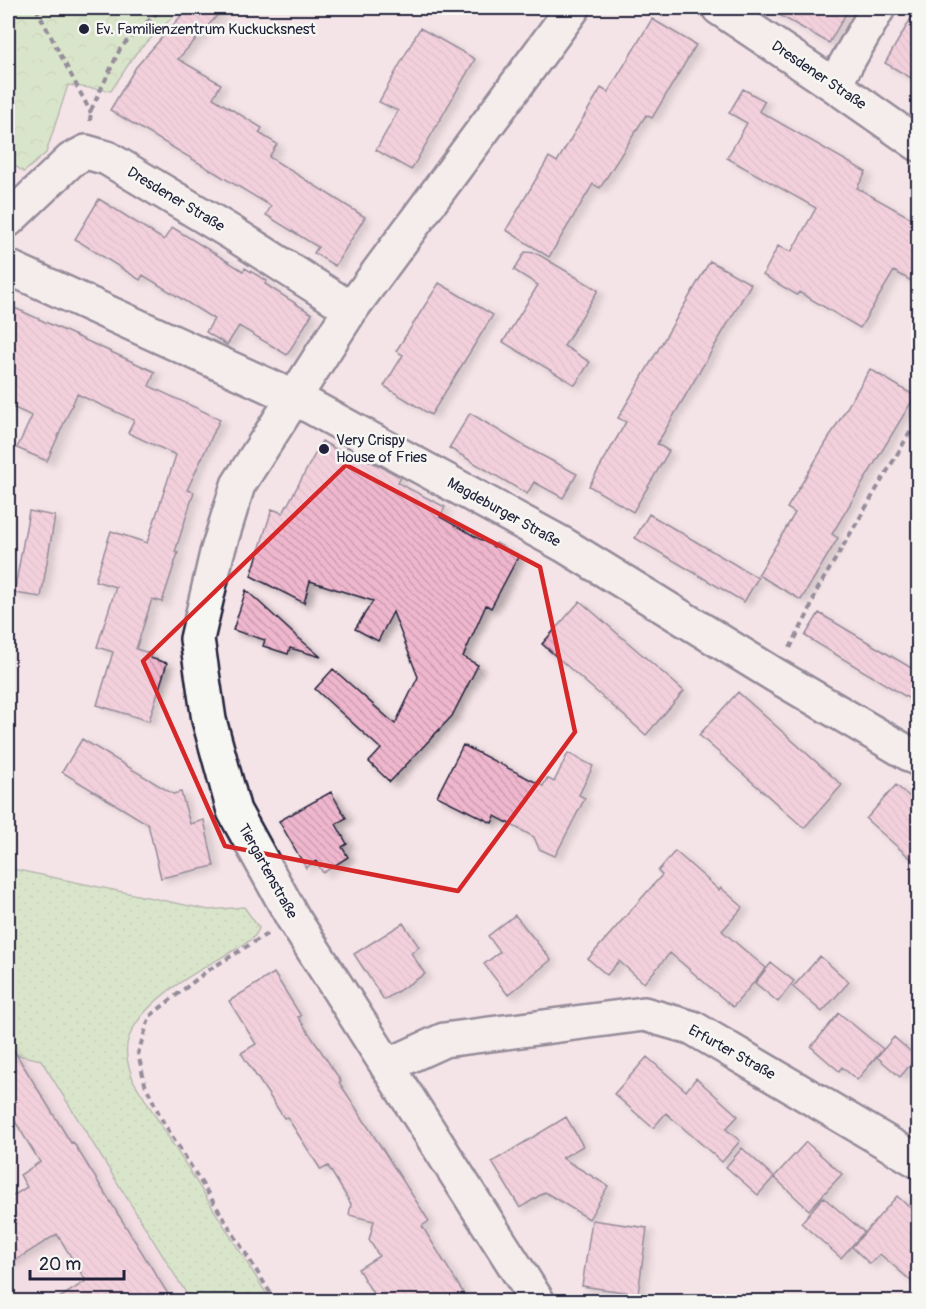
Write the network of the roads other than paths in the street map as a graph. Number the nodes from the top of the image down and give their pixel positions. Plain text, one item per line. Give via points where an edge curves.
1 (573, 8) edge
2 (718, 8) edge
3 (878, 8) edge
4 (834, 85) junction
5 (918, 144) edge
6 (8, 220) edge
7 (8, 267) edge
8 (351, 309) junction
9 (295, 398) junction
10 (918, 759) edge
11 (387, 1066) junction
12 (918, 1161) edge
13 (538, 1302) edge

1 - 8 street
2 - 4 street, Dresdener Straße
3 - 4 street
4 - 5 street, Dresdener Straße
6 - 8 street, Dresdener Straße via 72,160 86,152 107,158
7 - 9 street, Magdeburger Straße
8 - 9 street
9 - 10 street, Magdeburger Straße via 564,545
9 - 11 street, Tiergartenstraße via 238,485 197,639 209,720 234,811 293,918
11 - 12 street, Erfurter Straße via 444,1040 644,1014 693,1028
11 - 13 street, Tiergartenstraße

